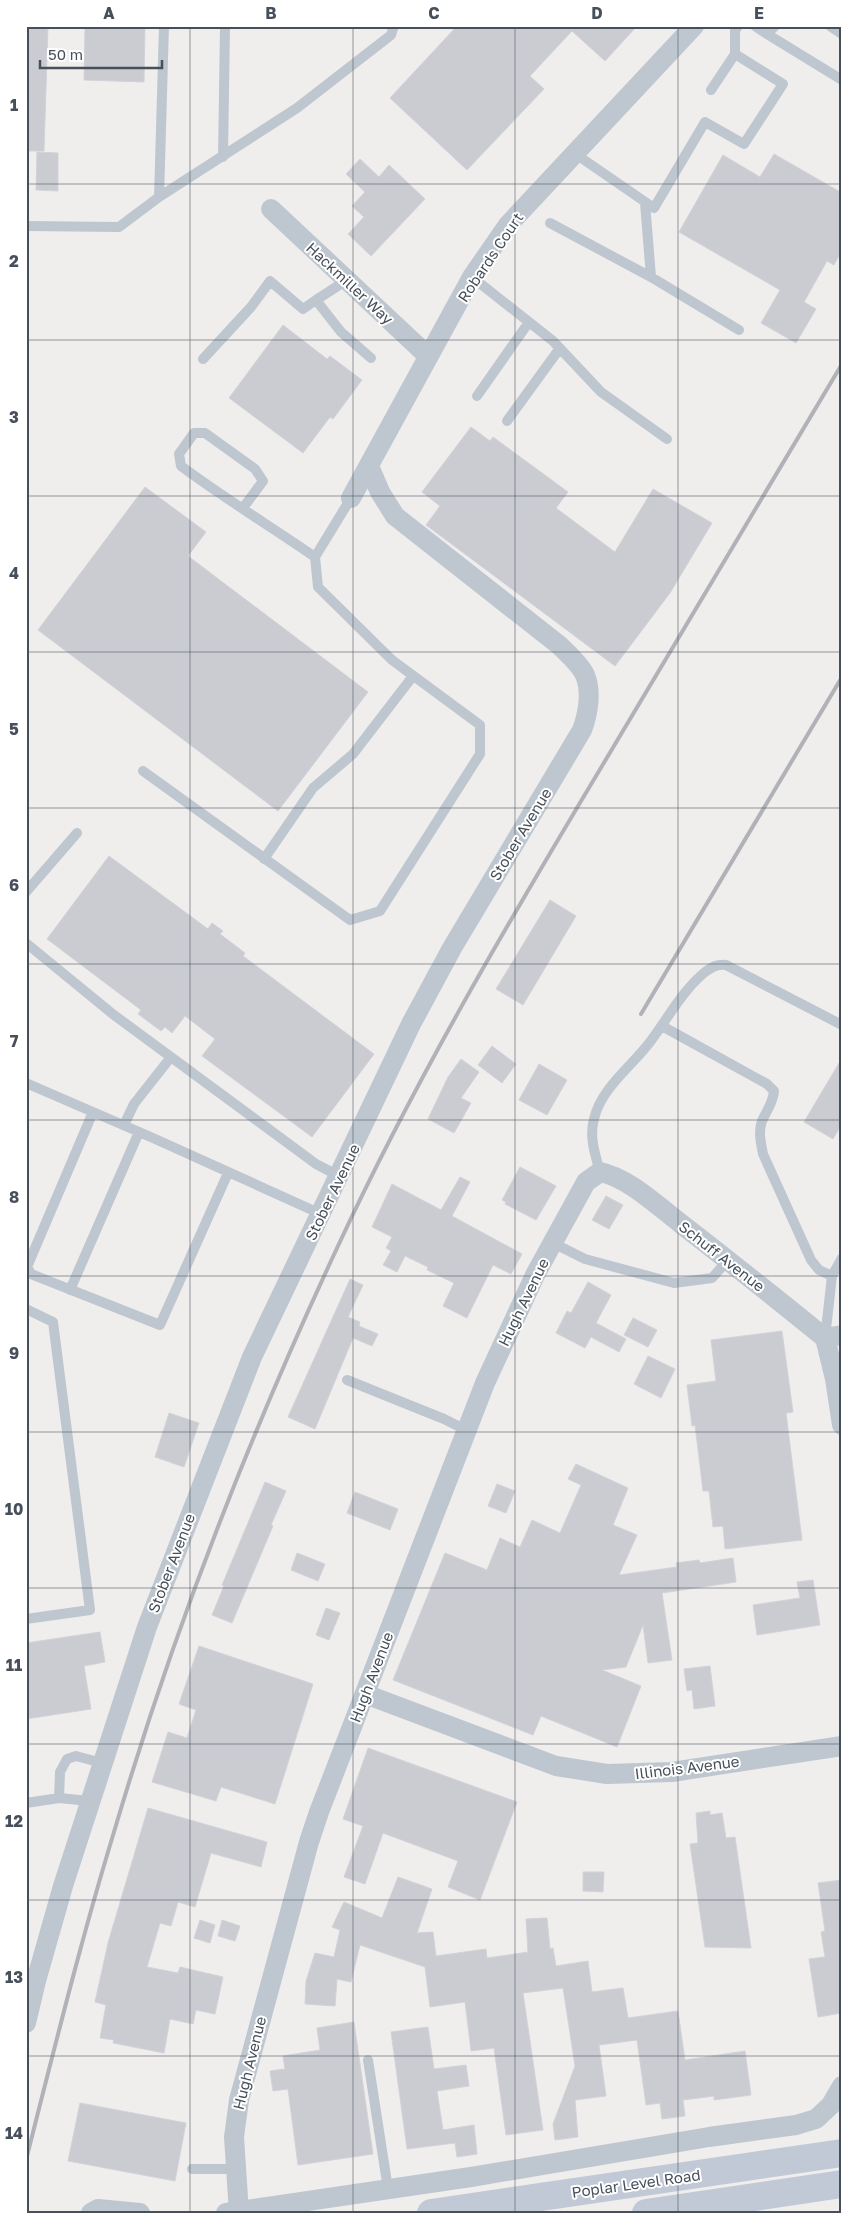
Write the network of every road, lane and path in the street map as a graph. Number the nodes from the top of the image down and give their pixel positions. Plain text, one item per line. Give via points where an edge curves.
1 (164, 26) edge
2 (225, 26) edge
3 (394, 26) edge
4 (694, 26) edge
5 (738, 26) edge
6 (755, 26) edge
7 (775, 26) edge
8 (830, 26) edge
9 (767, 34) junction
10 (842, 34) edge
11 (735, 54) junction
12 (842, 80) edge
13 (711, 90) dead end
14 (574, 153) junction
15 (224, 157) junction
16 (159, 197) junction
17 (645, 203) junction
18 (271, 209) dead end
19 (550, 223) dead end
20 (26, 226) edge
21 (472, 277) junction
22 (651, 277) junction
23 (347, 280) junction
24 (316, 300) junction
25 (528, 322) junction
26 (739, 330) dead end
27 (560, 348) junction
28 (428, 356) junction
29 (371, 358) dead end
30 (203, 359) dead end
31 (477, 396) dead end
32 (507, 421) dead end
33 (667, 439) dead end
34 (369, 466) junction
35 (351, 498) joint
36 (243, 508) junction
37 (315, 557) junction
38 (413, 676) junction
39 (143, 770) dead end
40 (77, 834) dead end
41 (264, 858) junction
42 (26, 892) edge
43 (26, 943) edge
44 (842, 1025) edge
45 (662, 1026) junction
46 (171, 1057) junction
47 (26, 1083) edge
48 (93, 1112) junction
49 (124, 1125) junction
50 (139, 1132) junction
51 (600, 1172) junction
52 (228, 1173) junction
53 (339, 1176) junction
54 (321, 1214) junction
55 (553, 1243) junction
56 (842, 1258) edge
57 (728, 1260) junction
58 (27, 1266) edge
59 (832, 1276) junction
60 (70, 1290) junction
61 (26, 1309) edge
62 (833, 1337) edge
63 (347, 1380) dead end
64 (842, 1425) edge
65 (466, 1430) junction
66 (26, 1619) edge
67 (365, 1694) junction
68 (842, 1746) edge
69 (102, 1763) junction
70 (59, 1798) junction
71 (90, 1801) junction
72 (26, 1803) edge
73 (31, 1981) edge
74 (26, 2022) edge
75 (368, 2060) dead end
76 (842, 2086) edge
77 (842, 2153) edge
78 (192, 2169) dead end
79 (236, 2169) junction
80 (842, 2184) edge
81 (388, 2189) junction
82 (234, 2212) edge
83 (91, 2213) edge
84 (140, 2213) edge
85 (431, 2213) edge
86 (646, 2213) edge

1 - 16 lane
2 - 15 lane
3 - 15 lane via 392,35 297,108
4 - 14 street, Robards Court
5 - 11 lane
6 - 9 lane
7 - 9 lane
8 - 10 lane
9 - 12 lane
11 - 13 lane
11 - 17 lane via 782,84 744,144 704,122 654,208
14 - 17 lane
14 - 21 street, Robards Court via 508,225
15 - 16 lane
16 - 20 lane via 119,227
17 - 22 lane
18 - 23 street, Hackmiller Way
19 - 22 lane
21 - 25 lane
21 - 28 street, Robards Court
22 - 26 lane
23 - 24 lane
23 - 28 street, Hackmiller Way
24 - 29 lane via 341,332
24 - 30 lane via 303,309 270,281 251,307
25 - 27 lane
25 - 31 lane
27 - 32 lane
27 - 33 lane via 601,392
28 - 34 street, Robards Court
34 - 35 street, Robards Court
34 - 53 street, Stober Avenue via 395,516 559,645 576,662 585,676 588,713 582,730 411,1024
35 - 37 lane
36 - 36 lane via 263,481 255,469 205,433 194,433 179,454 181,466
36 - 37 lane
37 - 38 lane via 318,587 392,660
38 - 41 lane via 353,754 313,788
38 - 41 lane via 480,725 480,754 380,911 350,920
39 - 41 lane
40 - 42 lane
43 - 46 lane
44 - 45 lane via 726,965 718,964 688,987
45 - 51 lane via 604,1096 594,1119 592,1142
45 - 59 lane via 767,1084 774,1091 774,1101 762,1123 763,1154 811,1260 819,1270
46 - 49 lane via 134,1104
46 - 53 lane via 316,1164
47 - 48 lane
48 - 49 lane
48 - 58 lane
49 - 50 lane
50 - 52 lane
50 - 60 lane
51 - 55 street, Hugh Avenue via 586,1182
51 - 57 street, Schuff Avenue via 612,1174 650,1200
52 - 54 lane
52 - 60 lane via 160,1326
53 - 54 street, Stober Avenue
54 - 69 street, Stober Avenue via 252,1356 147,1627
55 - 57 lane via 585,1259 674,1283 712,1278
55 - 65 street, Hugh Avenue via 506,1335
56 - 59 lane
57 - 62 street, Schuff Avenue
58 - 60 lane via 32,1274
59 - 62 lane
61 - 66 lane via 53,1322 90,1610
62 - 64 street
63 - 65 lane
65 - 67 street, Hugh Avenue
67 - 68 street, Illinois Avenue via 556,1766 607,1774 672,1772
67 - 79 street, Hugh Avenue via 309,1842 258,2026 234,2124
69 - 70 lane via 76,1756 67,1759 60,1772
69 - 71 street, Stober Avenue
70 - 71 lane
70 - 72 lane
71 - 73 street, Stober Avenue
73 - 74 street, Stober Avenue
75 - 81 lane
76 - 81 street via 831,2105 816,2118 796,2125
77 - 85 main road, Poplar Level Road
78 - 79 lane
79 - 82 street, Hugh Avenue
80 - 86 main road, Poplar Level Road
81 - 82 street
83 - 84 street via 98,2209

